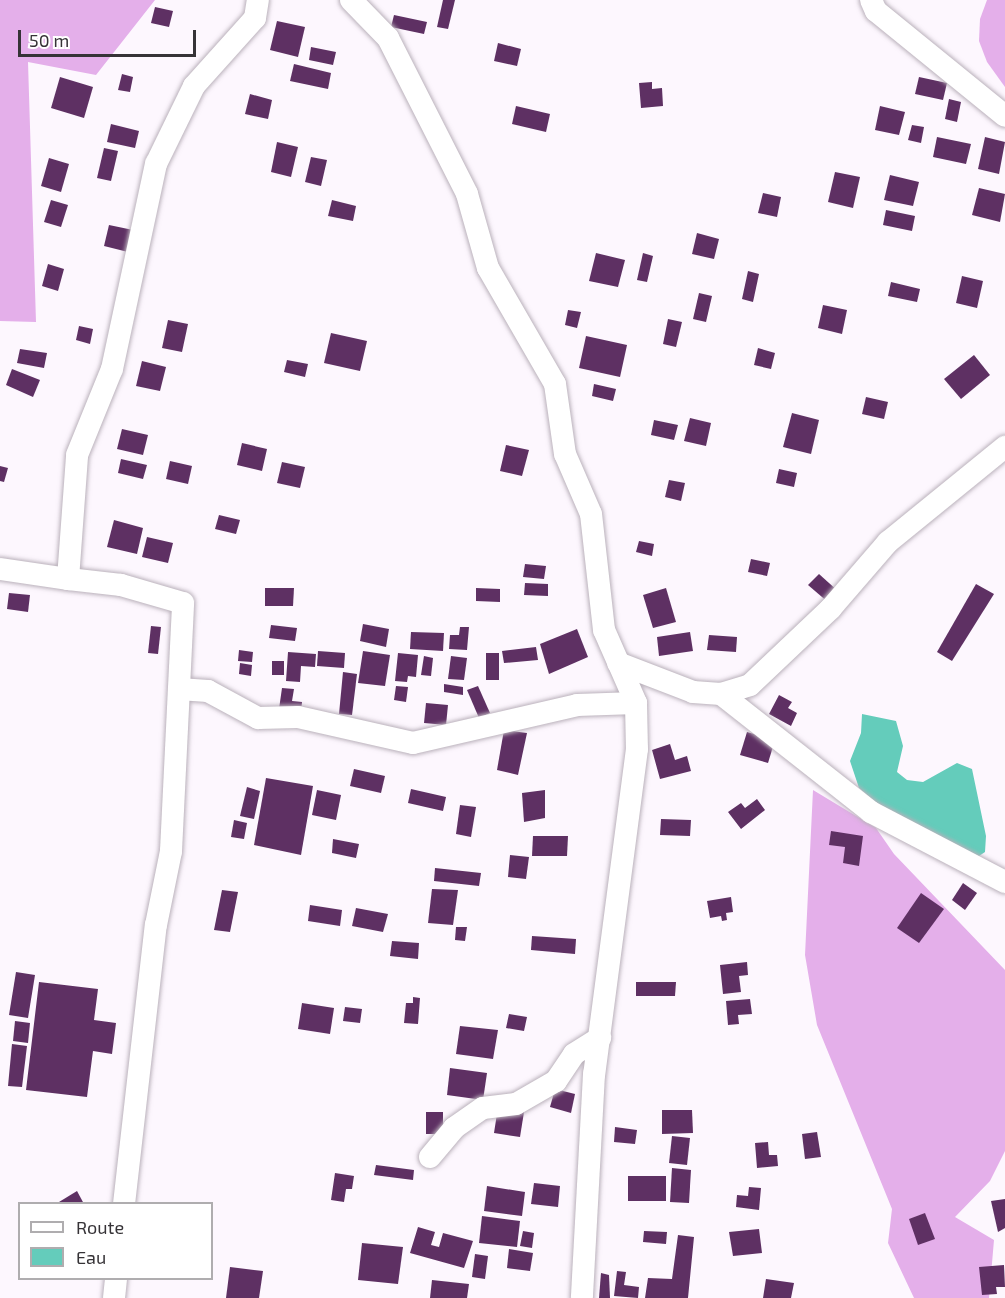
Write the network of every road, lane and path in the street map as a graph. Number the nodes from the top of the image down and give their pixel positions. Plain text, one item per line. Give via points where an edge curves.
1 (258, 0) edge
2 (351, 0) edge
3 (871, 0) edge
4 (1005, 116) edge
5 (1005, 447) edge
6 (0, 569) edge
7 (68, 579) junction
8 (618, 663) junction
9 (179, 689) junction
10 (721, 694) junction
11 (636, 703) junction
12 (1005, 882) edge
13 (600, 1038) junction
14 (430, 1157) dead end
15 (124, 1202) edge
16 (116, 1280) edge
17 (114, 1298) edge
18 (582, 1298) edge

1 - 7 street via 255,18 194,86 156,164 112,369 77,455
2 - 8 street via 388,38 467,194 488,268 555,384 565,454 591,514 604,630
3 - 4 street via 876,11
5 - 10 street via 888,542 831,608 750,685
6 - 7 street
7 - 9 street via 121,585 183,603
8 - 10 street via 693,692
8 - 11 street
9 - 11 street via 208,691 258,718 298,717 413,743 577,705
9 - 15 street via 171,851 156,925
10 - 12 street via 871,812
11 - 13 street via 637,749
13 - 14 street via 574,1054 556,1080 516,1104 483,1108 454,1128
13 - 18 street via 594,1074
16 - 17 street

